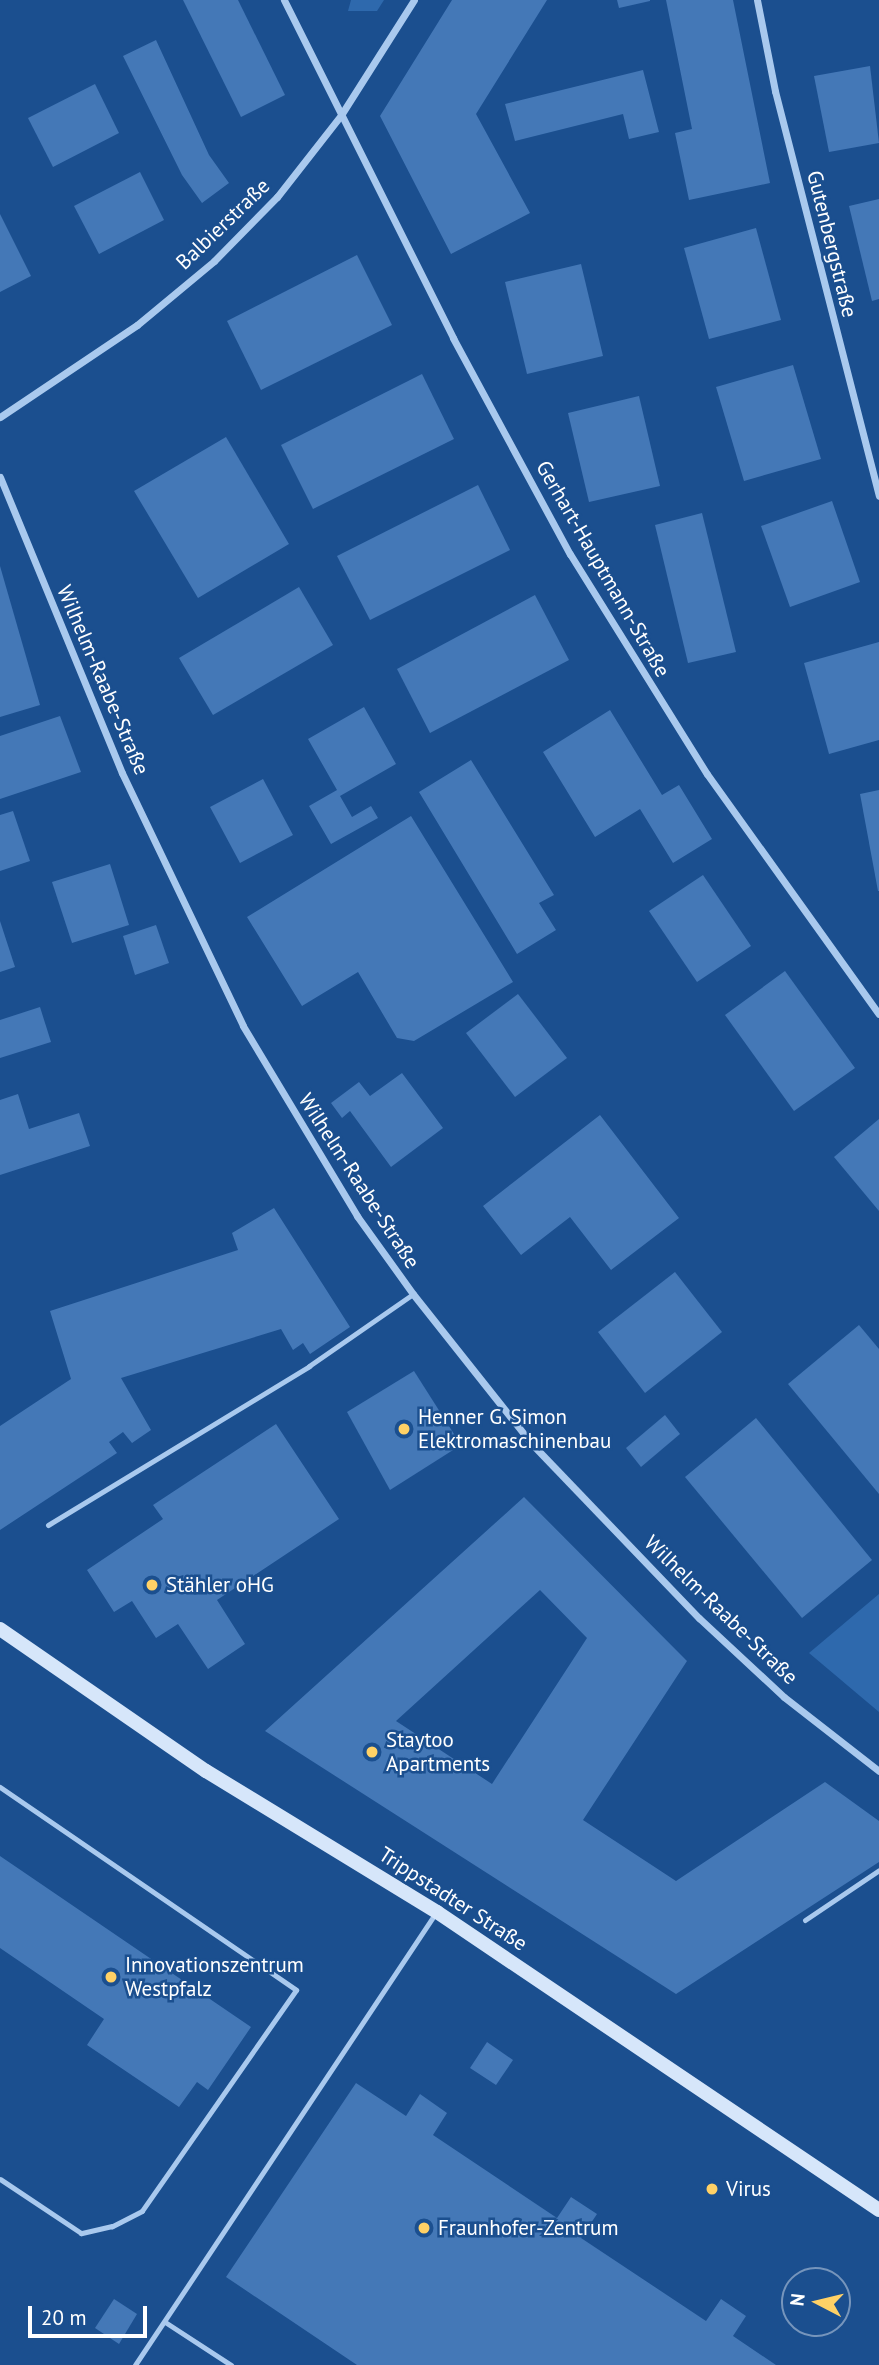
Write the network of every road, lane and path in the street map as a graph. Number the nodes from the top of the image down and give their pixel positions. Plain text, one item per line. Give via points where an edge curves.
1 (284, 0) edge
2 (414, 0) edge
3 (757, 0) edge
4 (341, 115) junction
5 (0, 417) edge
6 (0, 477) edge
7 (879, 495) edge
8 (879, 1014) edge
9 (413, 1294) junction
10 (48, 1525) dead end
11 (0, 1629) edge
12 (879, 1771) edge
13 (0, 1787) edge
14 (879, 1870) edge
15 (437, 1912) junction
16 (805, 1920) dead end
17 (0, 2179) edge
18 (879, 2210) edge
19 (165, 2322) junction
20 (135, 2365) edge
21 (231, 2365) edge

1 - 4 street, Gerhart-Hauptmann-Straße
2 - 4 street, Balbierstraße
3 - 7 street, Gutenbergstraße via 775,91
4 - 5 street, Balbierstraße via 277,197 214,261 138,325
4 - 8 street, Gerhart-Hauptmann-Straße via 453,338 570,554 707,774
6 - 9 street, Wilhelm-Raabe-Straße via 122,773 243,1026 289,1110
9 - 10 lane via 309,1366
9 - 12 street, Wilhelm-Raabe-Straße via 531,1443 690,1609 784,1697
11 - 15 main road, Trippstadter Straße via 195,1763
13 - 17 lane via 296,1990 142,2211 81,2233
14 - 16 lane
15 - 18 main road, Trippstadter Straße
15 - 19 lane
19 - 20 lane
19 - 21 lane

